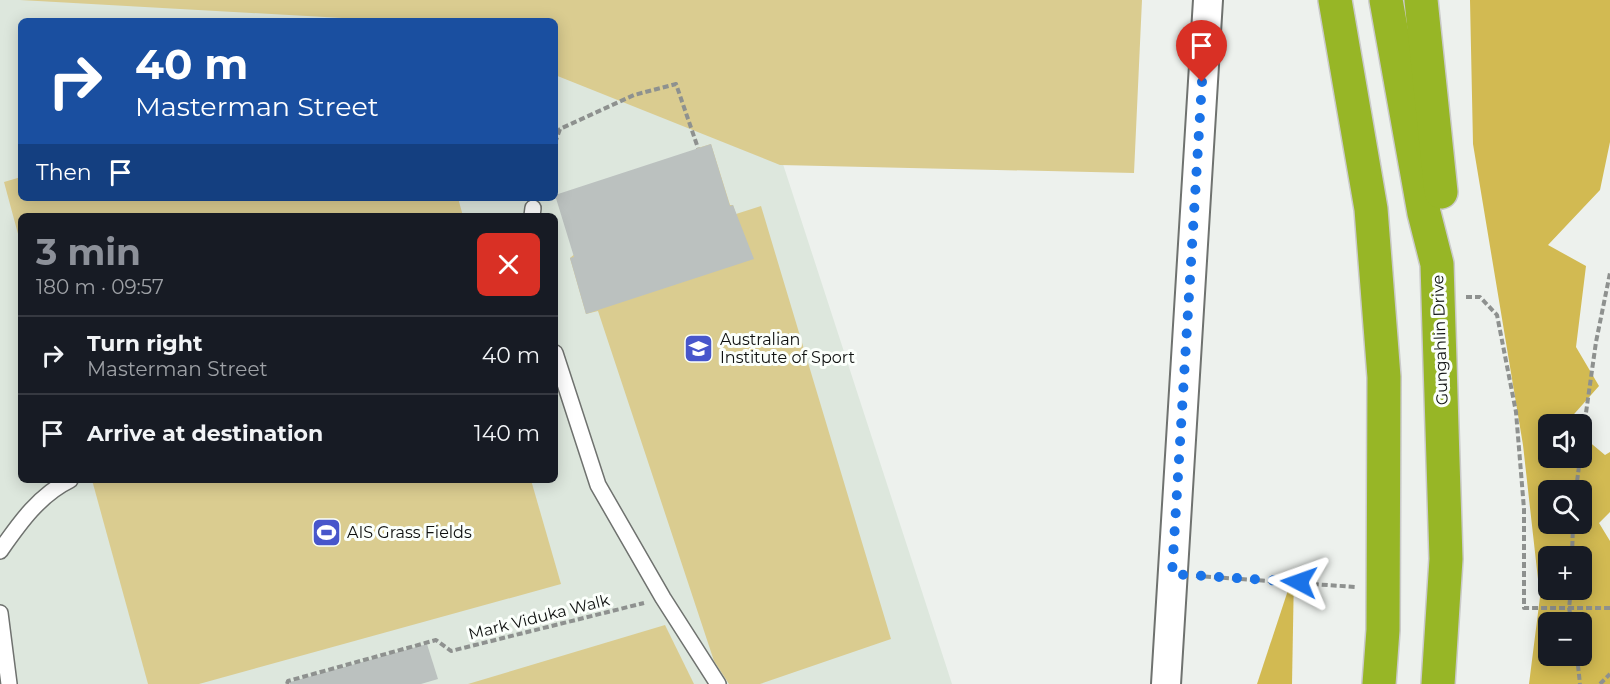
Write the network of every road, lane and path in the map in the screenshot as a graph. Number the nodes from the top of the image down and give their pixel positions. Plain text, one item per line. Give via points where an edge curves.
1 (1208, 0) edge
2 (1319, 0) edge
3 (1335, 0) edge
4 (1386, 0) edge
5 (1421, 0) edge
6 (1350, 92) junction
7 (558, 135) edge
8 (698, 148) dead end
9 (1437, 264) junction
10 (1610, 273) edge
11 (1438, 297) junction
12 (558, 362) edge
13 (1586, 414) edge
14 (64, 483) edge
15 (0, 551) edge
16 (1172, 574) junction
17 (1384, 589) junction
18 (663, 598) junction
19 (1570, 600) edge
20 (1569, 608) junction
21 (1610, 608) edge
22 (1570, 612) edge
23 (0, 613) edge
24 (1578, 666) edge
25 (1610, 674) edge
26 (9, 684) edge
27 (287, 684) edge
28 (718, 684) edge
29 (1166, 684) edge
30 (1378, 684) edge
31 (1438, 684) edge
32 (1580, 684) edge
33 (1600, 684) edge

1 - 16 street
2 - 6 highway
3 - 6 highway
4 - 9 highway, Gungahlin Drive via 1424,213
5 - 9 highway via 1443,211
6 - 17 highway via 1371,209 1382,333
7 - 8 path via 560,129 634,95 676,84
9 - 11 highway, Gungahlin Drive
10 - 13 path
11 - 20 path via 1480,297 1497,315 1516,412 1524,509 1524,608
11 - 31 highway, Gungahlin Drive via 1446,559
12 - 18 lane via 598,485
14 - 15 lane via 36,505
16 - 17 path
16 - 29 street
17 - 30 highway
18 - 27 path, Mark Viduka Walk via 451,651 436,640
18 - 28 lane
19 - 20 path
20 - 21 path
20 - 22 path
23 - 26 lane
24 - 32 path
25 - 33 path

